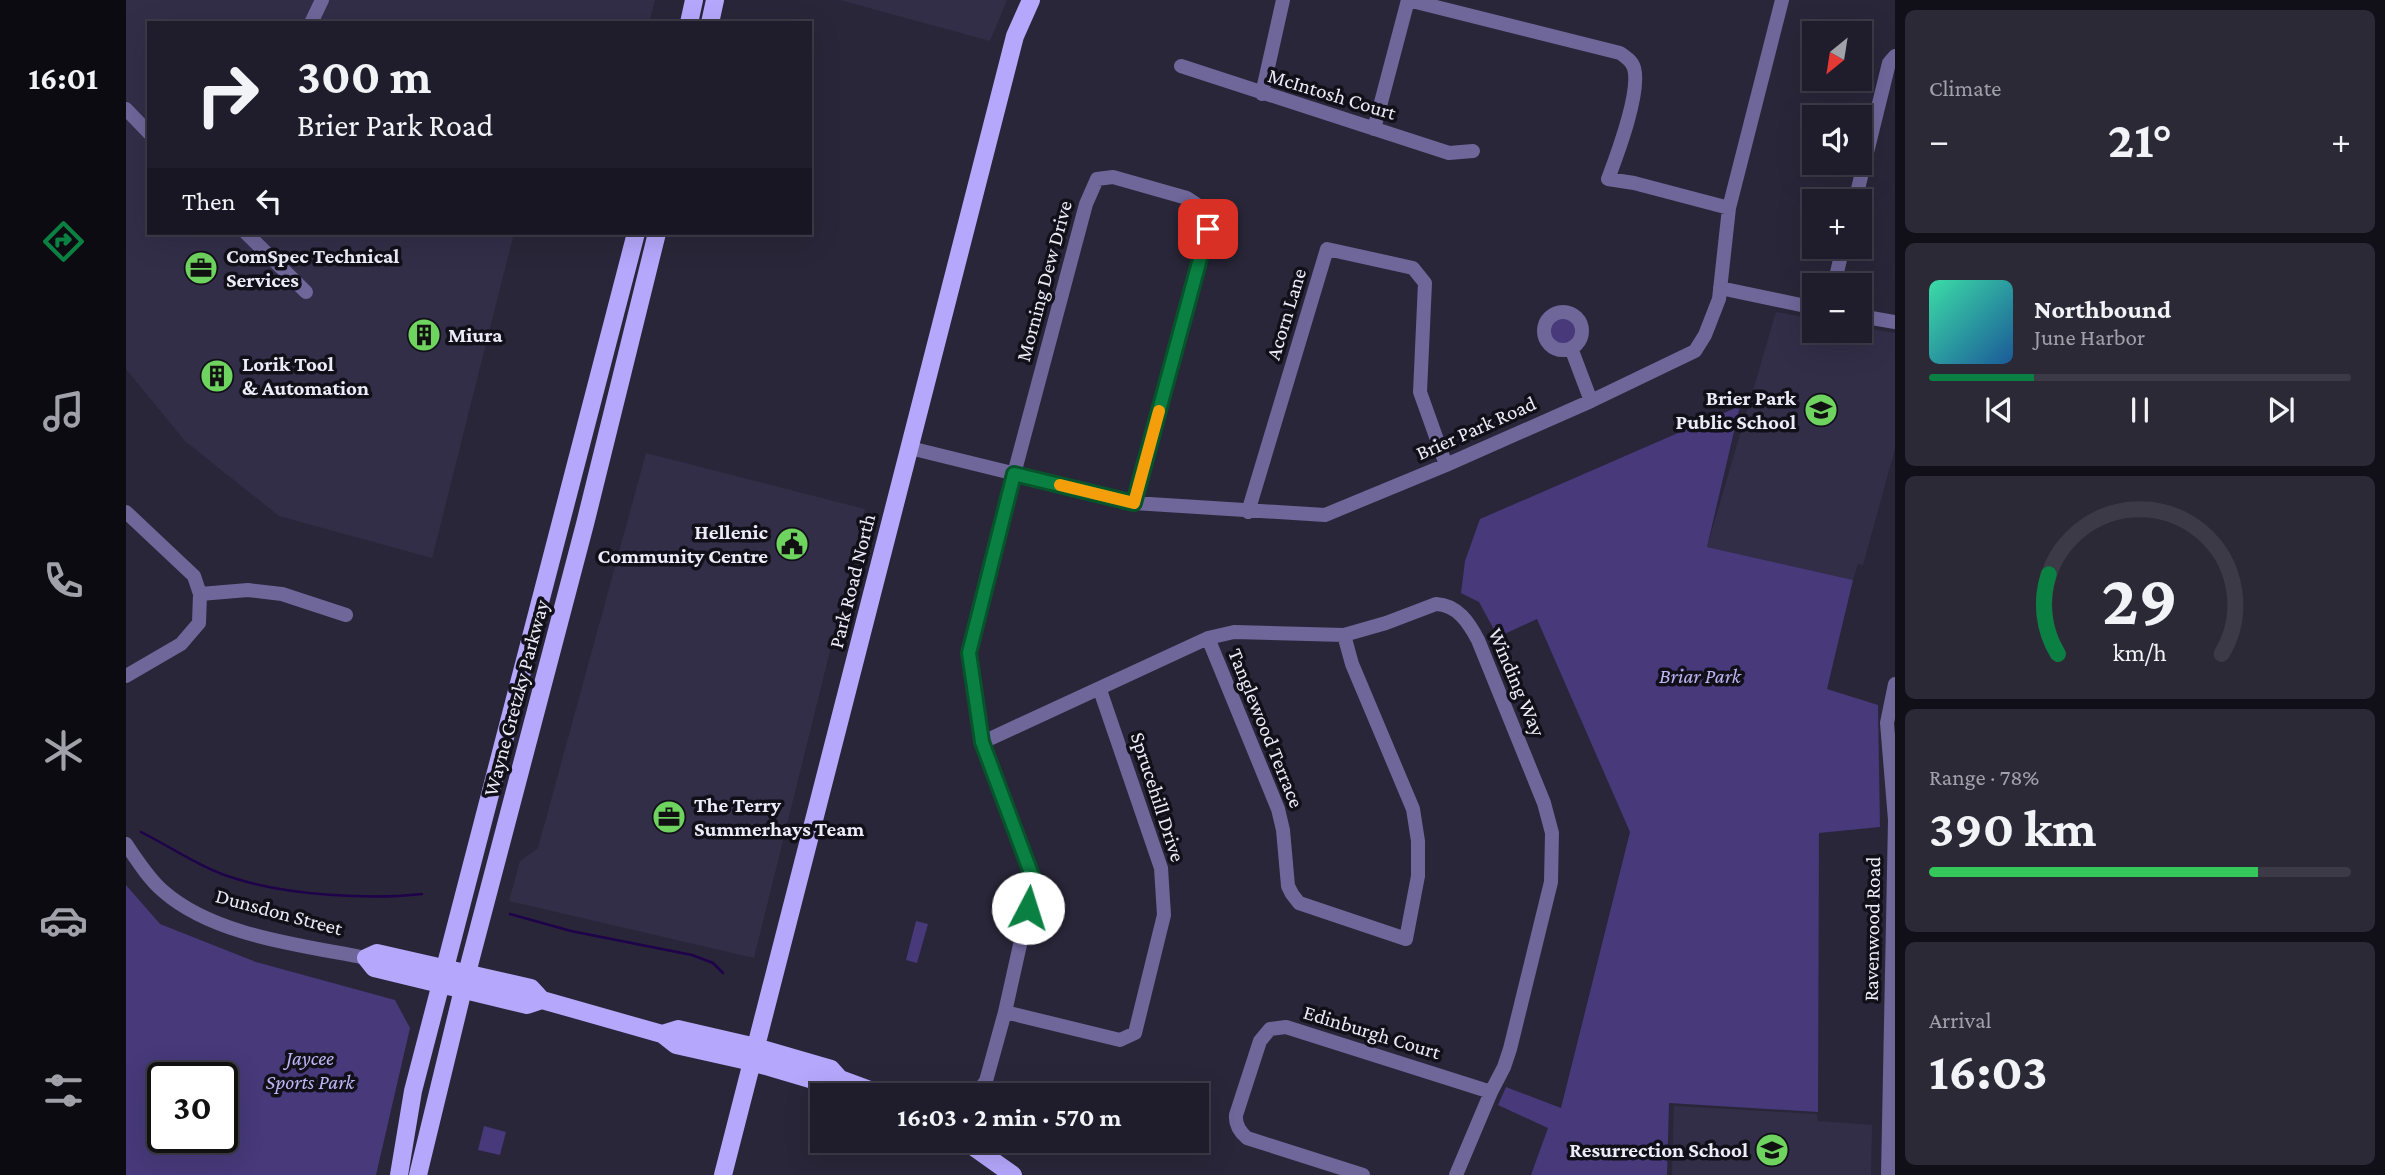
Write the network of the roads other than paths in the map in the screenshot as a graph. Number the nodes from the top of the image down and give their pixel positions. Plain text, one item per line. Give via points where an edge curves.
1 (322, 0) edge
2 (694, 0) edge
3 (715, 0) edge
4 (1031, 0) edge
5 (1283, 0) edge
6 (1408, 0) edge
7 (1782, 0) edge
8 (312, 21) edge
9 (689, 21) edge
10 (710, 21) edge
11 (1895, 56) edge
12 (1181, 66) dead end
13 (1262, 94) junction
14 (126, 109) edge
15 (1374, 129) junction
16 (147, 131) edge
17 (1473, 151) dead end
18 (1858, 189) edge
19 (1729, 208) junction
20 (248, 235) edge
21 (635, 235) edge
22 (657, 235) edge
23 (1720, 288) junction
24 (306, 292) dead end
25 (1802, 305) edge
26 (1872, 318) edge
27 (1895, 322) edge
28 (1571, 348) dead end
29 (1591, 401) junction
30 (910, 448) junction
31 (1446, 465) junction
32 (1014, 474) junction
33 (1134, 503) junction
34 (126, 512) edge
35 (1248, 512) junction
36 (200, 594) junction
37 (346, 615) dead end
38 (1344, 635) junction
39 (1208, 638) junction
40 (126, 676) edge
41 (1895, 684) edge
42 (1100, 690) junction
43 (982, 742) junction
44 (1895, 820) edge
45 (126, 844) edge
46 (366, 958) joint
47 (444, 976) junction
48 (466, 981) junction
49 (1893, 998) edge
50 (1005, 1012) junction
51 (754, 1055) junction
52 (824, 1083) edge
53 (830, 1083) edge
54 (851, 1083) edge
55 (985, 1083) edge
56 (1491, 1092) junction
57 (1892, 1143) edge
58 (982, 1153) edge
59 (400, 1175) edge
60 (418, 1175) edge
61 (723, 1175) edge
62 (1013, 1175) edge
63 (1363, 1175) edge
64 (1456, 1175) edge
65 (1888, 1175) edge

1 - 8 street
2 - 9 main road
3 - 10 main road
4 - 30 main road, Park Road North via 1015,36
5 - 13 street
6 - 15 street
6 - 19 street via 1628,58 1634,67 1634,94 1608,179
7 - 19 street, Brier Park Road
11 - 18 street via 1889,63
12 - 13 street, McIntosh Court
13 - 15 street, McIntosh Court
14 - 16 street
15 - 17 street, McIntosh Court via 1449,153
19 - 23 street, Brier Park Road
20 - 24 street
21 - 47 main road, Wayne Gretzky Parkway
22 - 48 main road, Wayne Gretzky Parkway
23 - 25 street
23 - 29 street, Brier Park Road via 1695,351
26 - 27 street
28 - 29 street
29 - 31 street, Brier Park Road
30 - 32 street, Brier Park Road
30 - 51 main road, Park Road North
31 - 35 street, Brier Park Road via 1325,515
31 - 35 street, Acorn Lane via 1420,392 1425,282 1413,268 1327,249
32 - 33 street, Brier Park Road
32 - 33 street, Morning Dew Drive via 1086,204 1097,180 1113,177 1187,198 1205,210 1208,229
32 - 43 street via 969,653
33 - 35 street, Brier Park Road
34 - 36 street via 194,576
36 - 37 street via 248,590 282,594
36 - 40 street via 199,623 181,644
38 - 39 street, Winding Way via 1234,632
38 - 39 street, Tanglewood Terrace via 1413,809 1418,876 1406,939 1299,903 1292,894 1278,809
38 - 56 street, Winding Way via 1436,604 1459,613 1478,640 1544,803 1552,833 1551,881 1510,1049
39 - 42 street, Winding Way
41 - 44 street, Ravenwood Road via 1887,723
42 - 43 street, Winding Way
42 - 50 street, Sprucehill Drive via 1161,868 1164,915 1135,1033 1121,1040
43 - 50 street via 1034,881
44 - 49 street, Ravenwood Road
45 - 46 street, Dunsdon Street via 162,890 192,911 262,936
46 - 47 main road, Dunsdon Street via 374,968
47 - 48 main road, Dunsdon Street
47 - 59 main road, Wayne Gretzky Parkway via 414,1091
48 - 51 main road, Dunsdon Street via 527,1005 542,1000 662,1034 676,1045
48 - 60 main road, Wayne Gretzky Parkway
49 - 57 street, Ravenwood Road
50 - 55 street
51 - 52 main road, Dunsdon Street
51 - 61 main road, Park Road North
53 - 54 main road, Dunsdon Street via 840,1079
56 - 63 street, Edinburgh Court via 1286,1027 1270,1029 1261,1041 1237,1115 1240,1131 1248,1138
56 - 64 street, Winding Way
57 - 65 street, Ravenwood Road
58 - 62 main road

